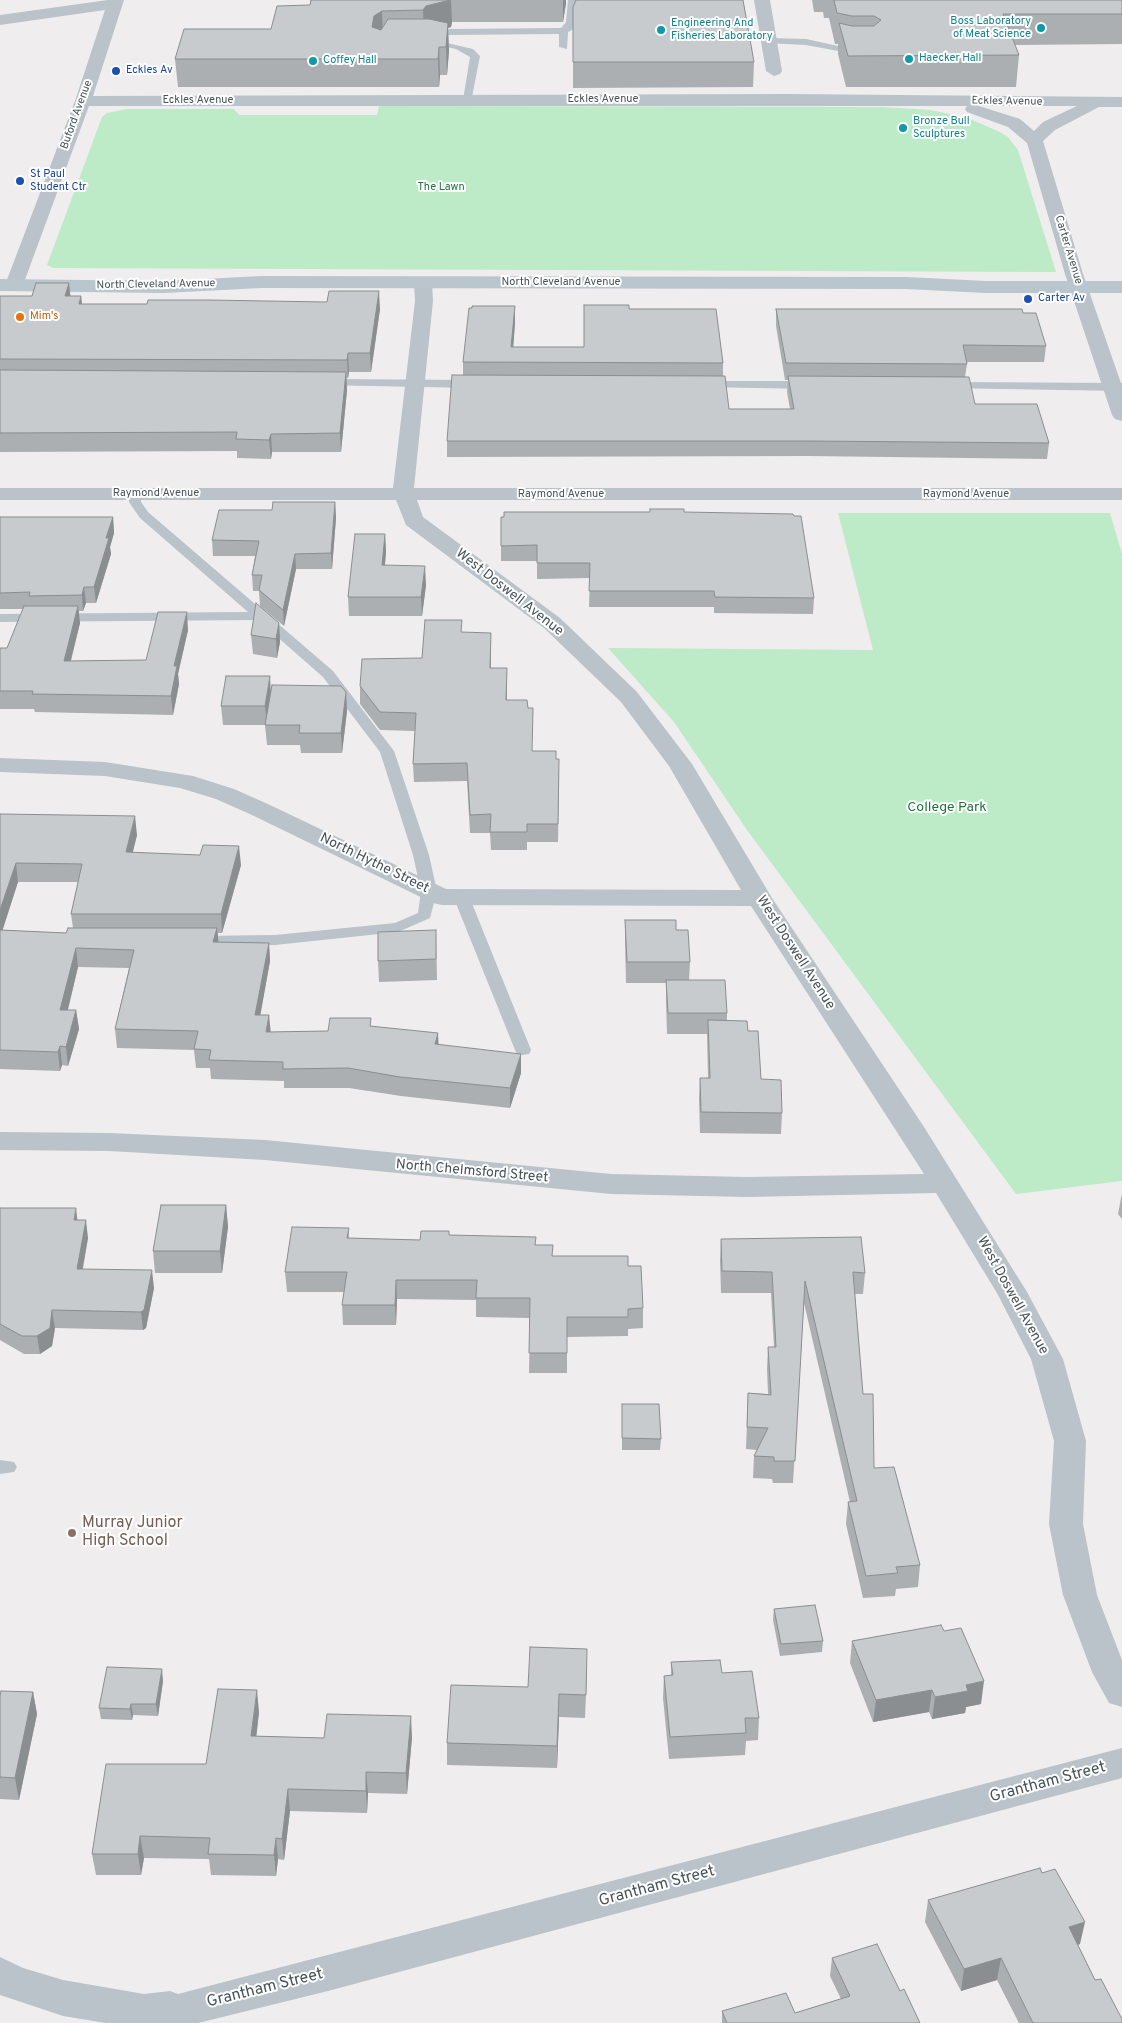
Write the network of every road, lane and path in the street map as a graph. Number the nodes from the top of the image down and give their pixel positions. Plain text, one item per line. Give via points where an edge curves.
1 (572, 0) edge
2 (762, 0) edge
3 (115, 2) edge
4 (0, 20) edge
5 (563, 31) junction
6 (769, 41) junction
7 (564, 47) dead end
8 (872, 52) edge
9 (774, 71) dead end
10 (468, 100) junction
11 (83, 101) junction
12 (932, 101) junction
13 (1115, 102) edge
14 (1035, 142) junction
15 (423, 283) junction
16 (7, 285) edge
17 (1078, 288) junction
18 (1122, 288) edge
19 (315, 383) edge
20 (415, 384) junction
21 (485, 384) edge
22 (694, 385) edge
23 (823, 386) edge
24 (933, 386) edge
25 (1117, 387) edge
26 (1122, 415) edge
27 (0, 494) edge
28 (135, 494) junction
29 (1122, 494) edge
30 (404, 495) junction
31 (262, 616) junction
32 (0, 618) edge
33 (0, 765) edge
34 (429, 891) junction
35 (461, 896) junction
36 (759, 898) junction
37 (179, 940) edge
38 (523, 1050) dead end
39 (0, 1141) edge
40 (945, 1183) junction
41 (1122, 1694) edge
42 (1122, 1763) edge
43 (0, 1974) edge
44 (191, 2007) junction
45 (148, 2023) edge

1 - 5 lane via 571,22
2 - 6 street
3 - 4 street
3 - 11 street, Buford Avenue
5 - 7 lane
5 - 10 lane via 446,32 430,37 426,42 458,47 475,56
6 - 8 lane via 806,42 850,52
6 - 9 street
10 - 11 street, Eckles Avenue
10 - 12 street, Eckles Avenue
11 - 16 street, Buford Avenue
12 - 13 street, Eckles Avenue
12 - 14 street via 983,112 1014,124
13 - 14 street via 1061,119 1040,134
14 - 17 street, Carter Avenue
15 - 16 main road, North Cleveland Avenue via 261,282 164,287
15 - 17 main road, North Cleveland Avenue via 906,283
15 - 20 street, West Doswell Avenue
17 - 18 main road, North Cleveland Avenue
17 - 25 street, Carter Avenue
19 - 20 lane
20 - 21 lane
20 - 30 street, West Doswell Avenue via 403,477
22 - 23 lane
24 - 25 lane
25 - 26 street, Carter Avenue
27 - 28 street, Raymond Avenue
28 - 30 street, Raymond Avenue
28 - 31 lane via 135,502 144,515
29 - 30 street, Raymond Avenue
30 - 36 street, West Doswell Avenue via 414,520 552,623 629,697 680,764
31 - 32 lane
31 - 34 lane via 328,674 387,752 422,855
33 - 34 street, North Hythe Street via 105,768 184,781 262,810
34 - 35 street, North Hythe Street via 442,896
34 - 37 lane via 424,916 398,927 275,940
35 - 36 street, North Hythe Street
35 - 38 lane
36 - 40 street, West Doswell Avenue
39 - 40 street, North Chelmsford Street via 109,1142 265,1150 611,1184 747,1187
40 - 41 street, West Doswell Avenue via 1012,1292 1048,1359 1070,1441 1066,1524 1080,1595 1105,1662
42 - 44 street, Grantham Street via 328,1974
43 - 44 street, Grantham Street via 11,1982 63,1998 135,2011
44 - 45 street, Grantham Street

